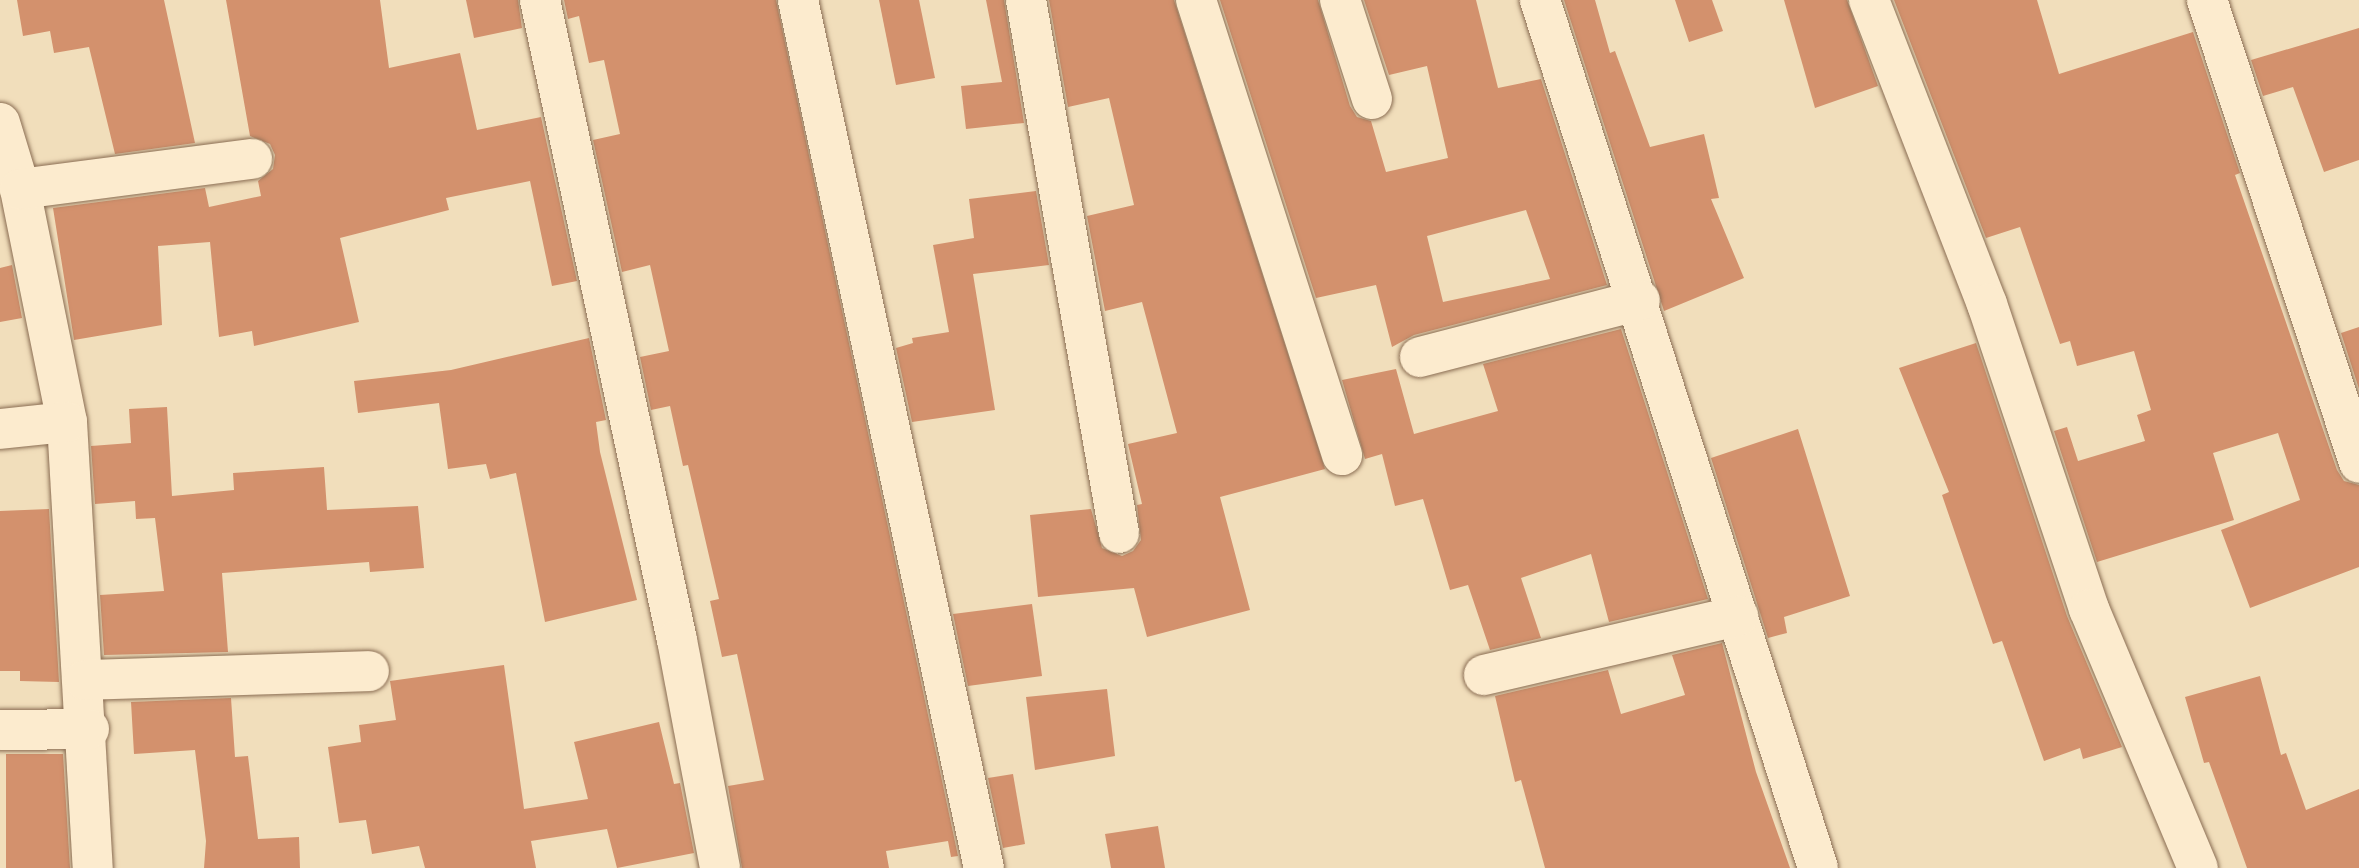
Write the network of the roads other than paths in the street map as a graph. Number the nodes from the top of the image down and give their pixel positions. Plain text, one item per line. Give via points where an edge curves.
1 (540, 0) edge
2 (798, 0) edge
3 (1026, 0) edge
4 (1196, 0) edge
5 (1340, 0) edge
6 (1540, 0) edge
7 (1869, 0) edge
8 (2207, 0) edge
9 (1372, 99) dead end
10 (0, 123) edge
11 (252, 159) dead end
12 (20, 189) junction
13 (1640, 300) junction
14 (1420, 357) dead end
15 (67, 422) junction
16 (0, 429) edge
17 (1342, 455) dead end
18 (2359, 463) edge
19 (1119, 533) dead end
20 (1738, 616) junction
21 (369, 671) dead end
22 (1484, 675) dead end
23 (85, 680) junction
24 (89, 729) junction
25 (0, 730) edge
26 (93, 868) edge
27 (720, 868) edge
28 (984, 868) edge
29 (1818, 868) edge
30 (2198, 868) edge

1 - 27 street via 677,640
2 - 28 street
3 - 19 street
4 - 17 street
5 - 9 street
6 - 13 street
7 - 30 street via 1987,304 2089,609
8 - 18 street
10 - 12 street
11 - 12 street
12 - 15 street
13 - 14 street
13 - 20 street
15 - 16 street
15 - 23 street
20 - 22 street
20 - 29 street
21 - 23 street
23 - 24 street
24 - 25 street
24 - 26 street

